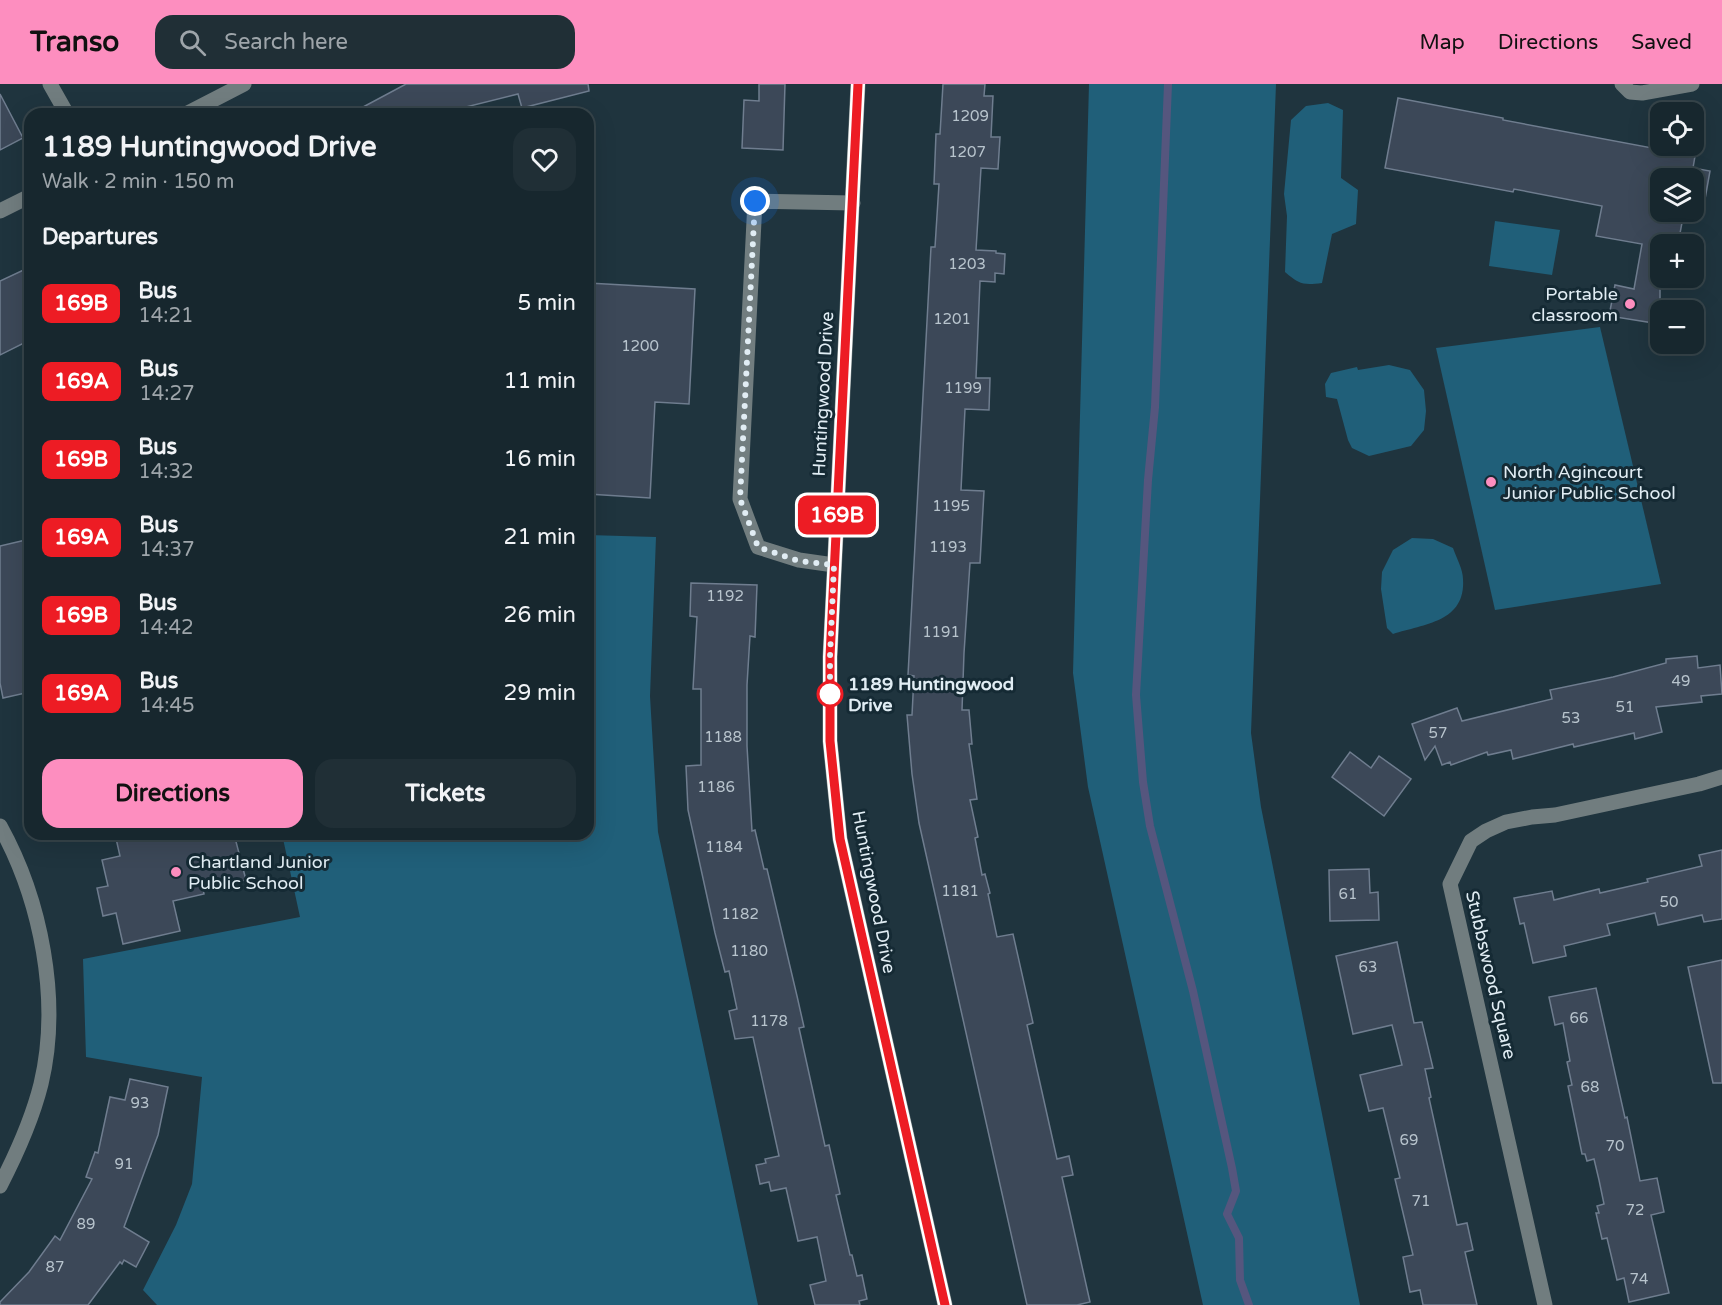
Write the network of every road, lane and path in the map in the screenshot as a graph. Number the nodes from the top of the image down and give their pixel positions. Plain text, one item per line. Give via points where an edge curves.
1 (50, 84) edge
2 (244, 84) edge
3 (858, 84) edge
4 (1622, 84) edge
5 (1692, 84) edge
6 (64, 108) edge
7 (198, 108) edge
8 (24, 199) edge
9 (853, 203) junction
10 (0, 211) edge
11 (834, 565) junction
12 (1722, 777) edge
13 (0, 826) edge
14 (0, 1186) edge
15 (945, 1305) edge
16 (1545, 1305) edge

1 - 6 street
2 - 7 street
3 - 9 street, Huntingwood Drive
4 - 5 street via 1630,92 1642,93
8 - 10 street
9 - 11 street, Huntingwood Drive
9 - 11 street via 755,201 740,499 758,547 799,561
11 - 15 street, Huntingwood Drive via 830,741 840,839
12 - 16 street, Stubbswood Square via 1555,816 1506,822 1471,841 1450,884
13 - 14 street via 20,870 39,929 49,1020 41,1083 28,1125

